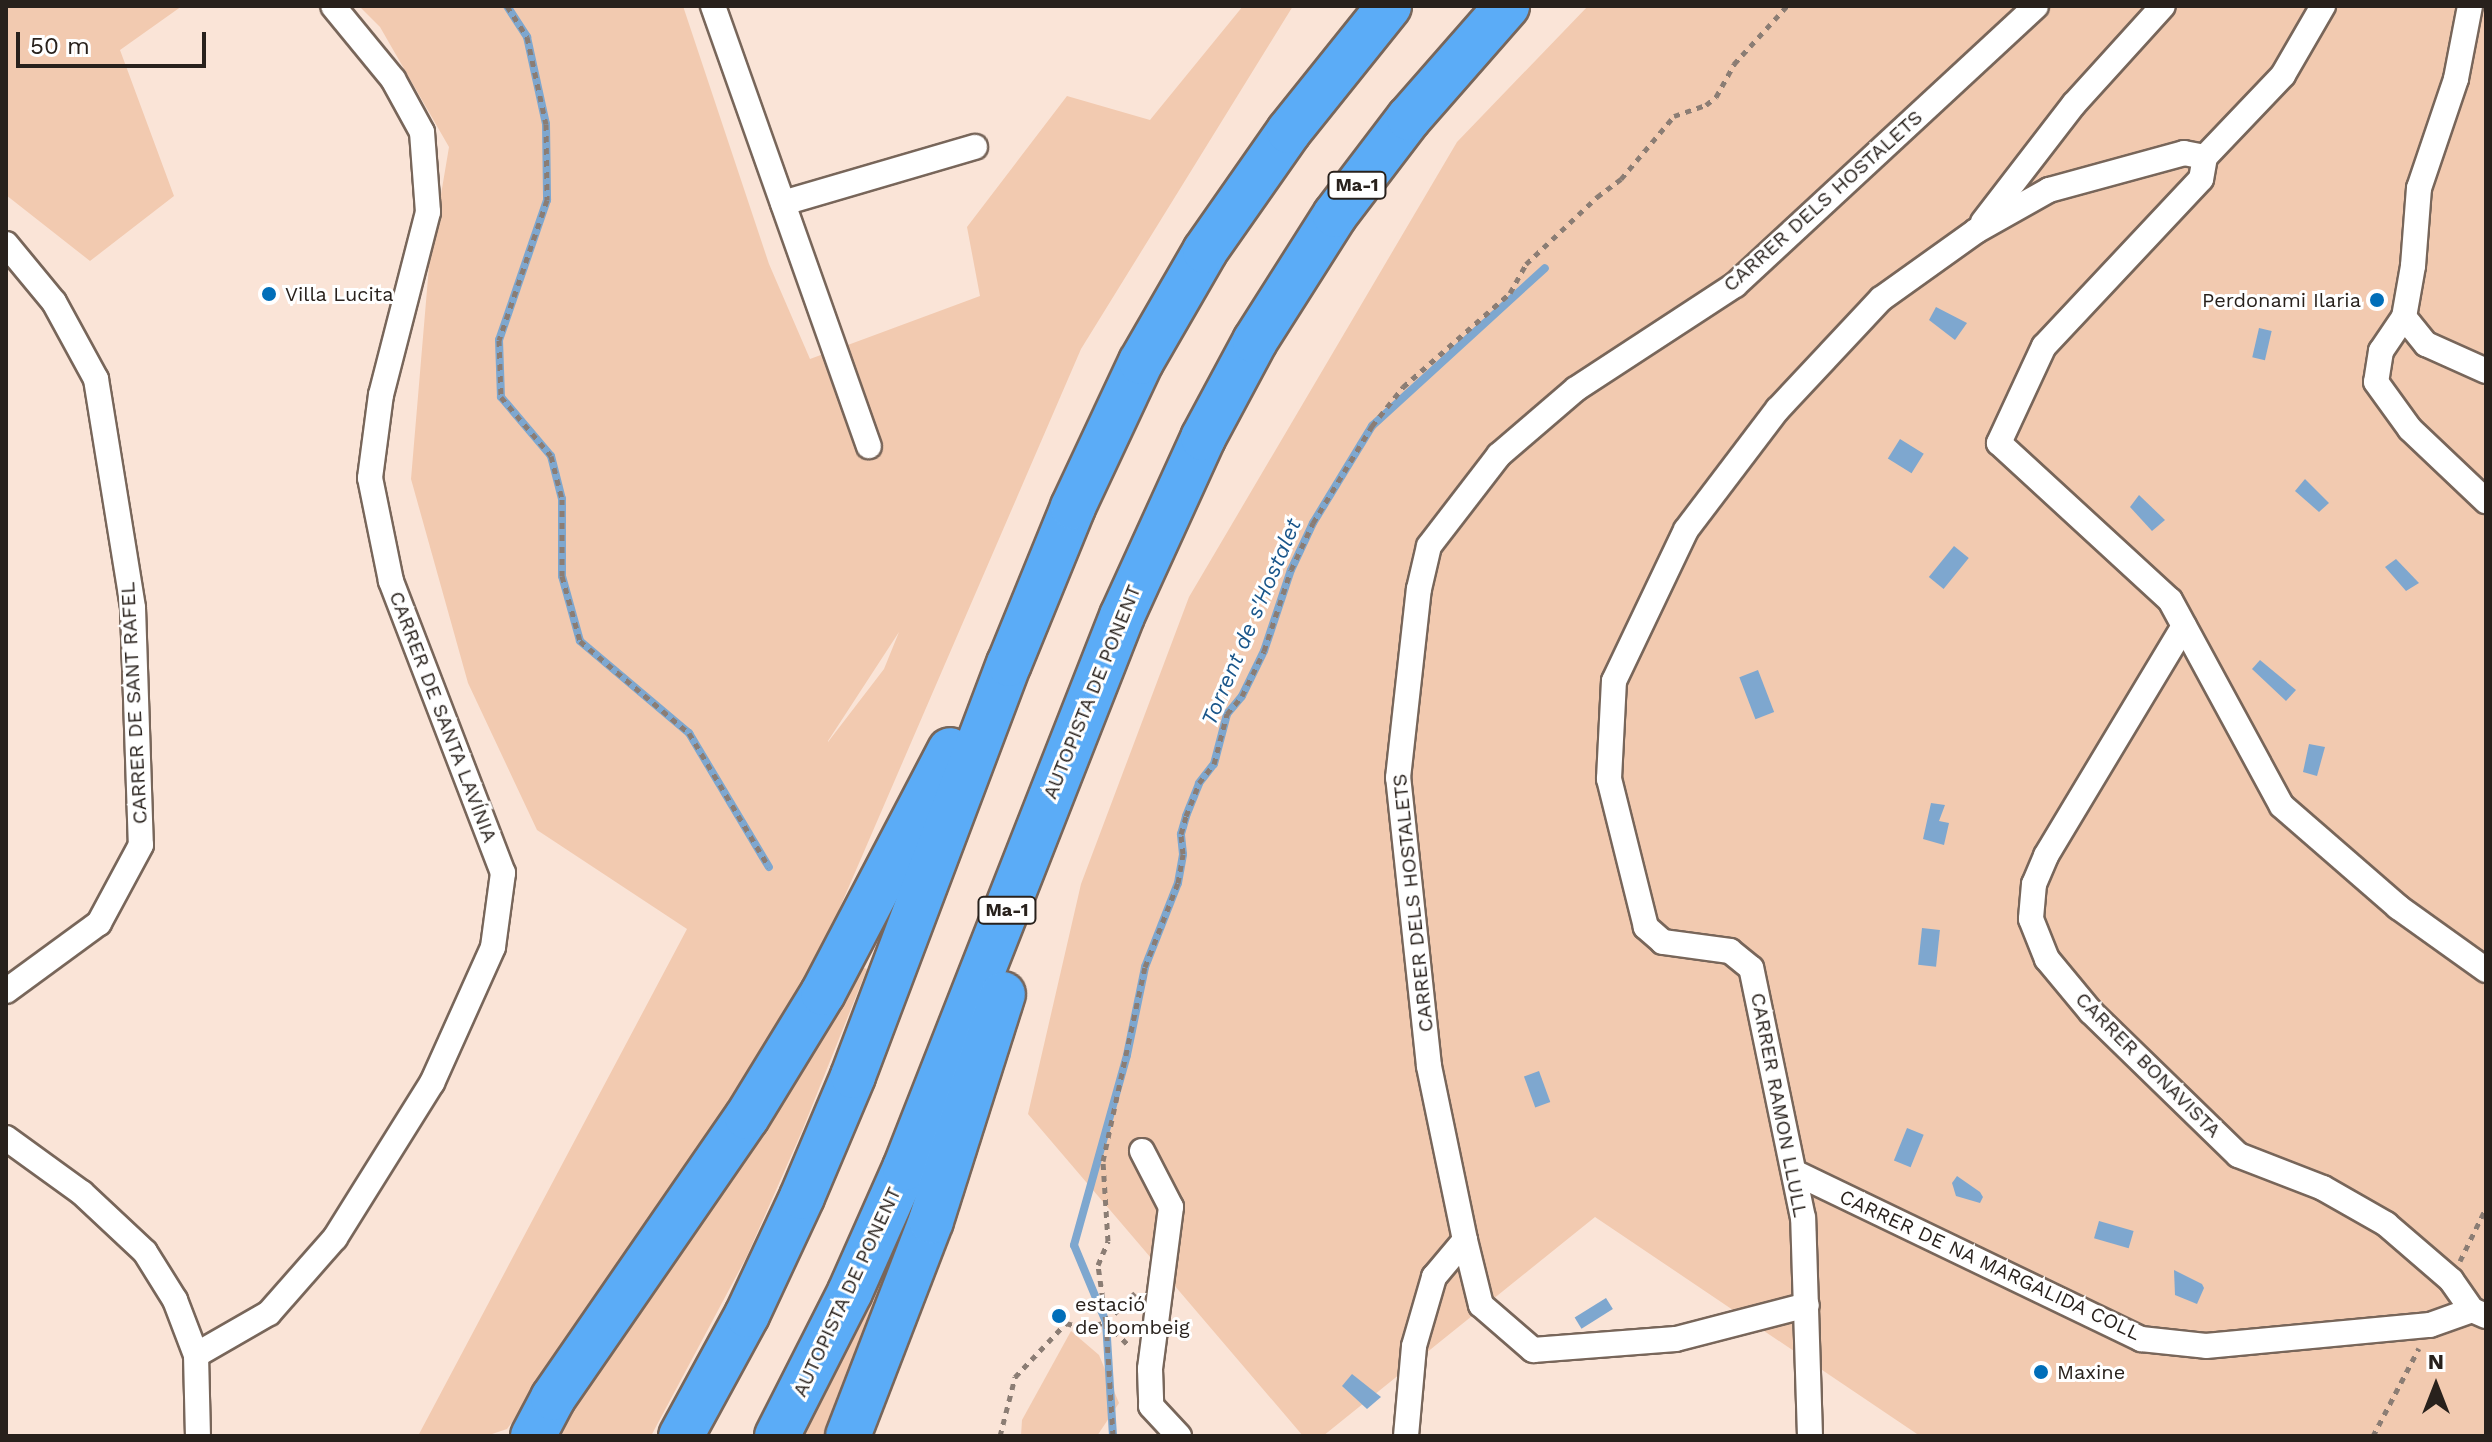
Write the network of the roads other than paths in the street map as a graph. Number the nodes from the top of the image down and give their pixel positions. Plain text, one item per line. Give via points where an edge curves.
1 (333, 6) edge
2 (713, 6) edge
3 (1389, 6) edge
4 (1507, 6) edge
5 (2036, 6) edge
6 (2163, 6) edge
7 (2323, 6) edge
8 (2470, 6) edge
9 (975, 147) dead end
10 (2205, 157) junction
11 (783, 203) junction
12 (1976, 231) junction
13 (6, 244) edge
14 (2404, 317) junction
15 (2486, 371) edge
16 (1233, 382) junction
17 (869, 446) dead end
18 (2486, 501) edge
19 (2184, 626) junction
20 (1009, 664) junction
21 (2486, 970) edge
22 (6, 991) edge
23 (6, 1138) edge
24 (1142, 1151) dead end
25 (1796, 1173) junction
26 (1465, 1240) junction
27 (1807, 1305) junction
28 (2479, 1313) edge
29 (196, 1355) junction
30 (553, 1398) junction
31 (198, 1436) edge
32 (517, 1436) edge
33 (533, 1436) edge
34 (681, 1436) edge
35 (777, 1436) edge
36 (848, 1436) edge
37 (1179, 1436) edge
38 (1406, 1436) edge
39 (1810, 1436) edge

1 - 29 street, CARRER DE SANTA LAVÍNIA via 393,79 422,132 428,212 381,395 370,478 391,581 503,873 493,947 439,1069 343,1225 269,1313
2 - 11 street
3 - 20 highway via 1289,131 1205,251 1141,362 1073,507
4 - 16 highway, AUTOPISTA DE PONENT / Ma-1 via 1418,107 1335,215
5 - 26 street, CARRER DELS HOSTALETS via 1735,285 1576,389 1499,455 1429,546 1419,589 1398,778 1429,1066
6 - 12 street via 2074,104
7 - 10 street via 2283,75
8 - 14 street via 2456,79 2419,188
9 - 11 street
10 - 12 street, CARRER RAMON LLULL via 2184,153 2049,190
10 - 19 street via 2201,179 2044,346 1999,443 2170,600
11 - 17 street
12 - 25 street, CARRER RAMON LLULL via 1881,299 1778,409 1686,530 1614,681 1609,779 1646,927 1663,942 1730,951 1751,968
13 - 22 street, CARRER DE SANT RAFEL via 54,302 96,379 133,608 141,845 99,923
14 - 15 street via 2426,344
14 - 18 street via 2381,351 2376,382 2410,429
16 - 35 highway, AUTOPISTA DE PONENT / Ma-1 via 1174,496 1122,616 905,1168
16 - 36 highway via 1215,461 1154,596 1067,814 1003,992 931,1221
19 - 21 street via 2282,806 2398,907
19 - 28 street, CARRER BONAVISTA via 2034,884 2031,919 2047,959 2091,1012 2238,1155 2323,1188 2386,1224 2451,1280
20 - 30 highway via 967,709 875,897 747,1117
20 - 34 highway via 813,1173 747,1315
23 - 29 street via 82,1193 145,1252 175,1300
24 - 37 street via 1171,1207 1150,1369 1151,1406
25 - 27 street, CARRER RAMON LLULL
25 - 28 street, CARRER DE NA MARGALIDA COLL via 2141,1339 2206,1346 2430,1325
26 - 27 street, CARRER DELS HOSTALETS via 1481,1305 1533,1350 1676,1339
26 - 38 street via 1434,1277 1414,1346
27 - 39 street, CARRER RAMON LLULL
29 - 31 street
30 - 32 highway
30 - 33 highway

